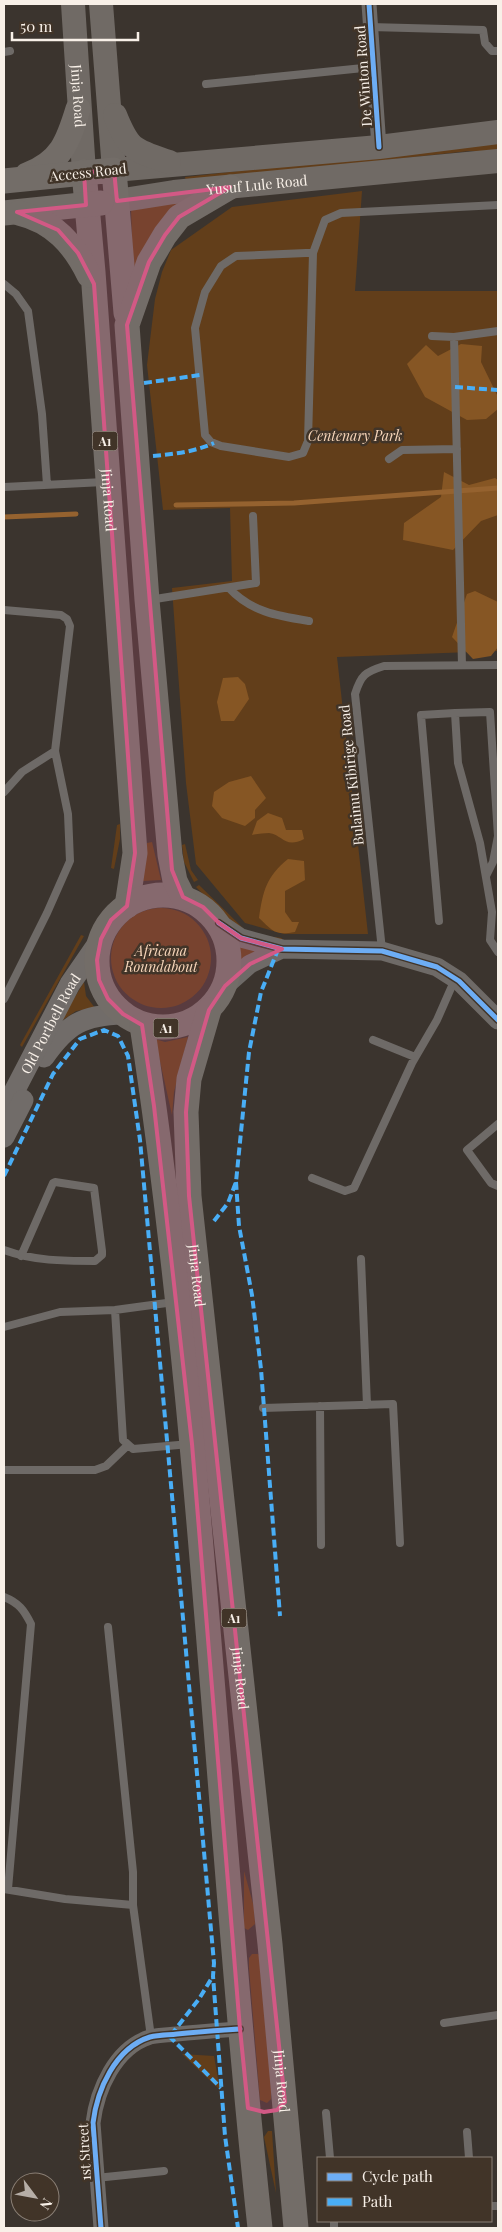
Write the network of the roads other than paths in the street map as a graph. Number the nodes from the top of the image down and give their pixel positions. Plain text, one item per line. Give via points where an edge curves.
1 (73, 4) edge
2 (102, 4) edge
3 (369, 4) edge
4 (370, 26) junction
5 (498, 51) edge
6 (373, 67) junction
7 (206, 84) dead end
8 (109, 100) junction
9 (78, 109) junction
10 (498, 132) edge
11 (379, 147) junction
12 (498, 161) edge
13 (173, 164) junction
14 (114, 170) junction
15 (84, 172) junction
16 (12, 180) edge
17 (230, 187) junction
18 (117, 201) junction
19 (86, 205) junction
20 (498, 205) edge
21 (10, 213) edge
22 (313, 253) junction
23 (4, 284) edge
24 (94, 284) junction
25 (127, 325) junction
26 (498, 331) edge
27 (432, 336) dead end
28 (454, 337) junction
29 (457, 449) junction
30 (389, 459) dead end
31 (108, 482) junction
32 (47, 485) junction
33 (4, 487) edge
34 (253, 516) dead end
35 (230, 588) junction
36 (148, 600) junction
37 (4, 610) edge
38 (309, 620) dead end
39 (498, 664) edge
40 (462, 665) junction
41 (455, 713) junction
42 (55, 751) junction
43 (4, 792) edge
44 (486, 876) junction
45 (182, 897) junction
46 (127, 906) junction
47 (438, 921) dead end
48 (219, 923) junction
49 (101, 939) junction
50 (282, 949) junction
51 (382, 951) junction
52 (498, 952) edge
53 (454, 978) junction
54 (225, 986) junction
55 (4, 999) edge
56 (209, 1010) junction
57 (132, 1019) junction
58 (498, 1020) edge
59 (373, 1040) dead end
60 (415, 1057) junction
61 (4, 1111) edge
62 (498, 1124) edge
63 (4, 1137) edge
64 (312, 1178) dead end
65 (498, 1186) edge
66 (4, 1250) edge
67 (21, 1256) junction
68 (361, 1259) dead end
69 (178, 1301) junction
70 (115, 1310) junction
71 (4, 1328) edge
72 (367, 1405) junction
73 (320, 1406) junction
74 (263, 1408) dead end
75 (128, 1444) junction
76 (192, 1444) junction
77 (4, 1470) edge
78 (400, 1543) dead end
79 (321, 1545) dead end
80 (4, 1597) edge
81 (108, 1627) dead end
82 (6, 1889) edge
83 (132, 1905) junction
84 (270, 1944) junction
85 (233, 1950) junction
86 (498, 2015) edge
87 (444, 2023) dead end
88 (240, 2029) junction
89 (151, 2037) junction
90 (285, 2102) junction
91 (248, 2108) junction
92 (326, 2113) dead end
93 (467, 2132) dead end
94 (330, 2157) edge
95 (469, 2157) edge
96 (164, 2170) dead end
97 (96, 2178) junction
98 (101, 2228) edge
99 (260, 2228) edge
100 (296, 2228) edge

1 - 9 main road, Jinja Road / A1
2 - 8 main road, A1
3 - 4 street, De Winton Road
4 - 5 lane via 483,30 485,43 492,51
4 - 6 street, De Winton Road
6 - 7 lane
6 - 11 street, De Winton Road
8 - 13 main road via 125,140 134,148
8 - 14 main road, A1
9 - 15 main road, Jinja Road / A1
9 - 16 highway via 60,154 40,170
10 - 11 main road, Yusuf Lule Road
11 - 13 main road, Yusuf Lule Road
12 - 17 main road, Yusuf Lule Road
13 - 14 main road, Access Road
14 - 15 highway, Access Road
14 - 18 highway, A1
15 - 16 highway, Access Road
15 - 19 highway, Jinja Road / A1
17 - 18 main road, Yusuf Lule Road
17 - 25 highway via 179,217 162,238 149,262
18 - 19 highway, Yusuf Lule Road
18 - 25 highway, A1
19 - 21 highway, Yusuf Lule Road
19 - 24 highway, Jinja Road / A1
20 - 22 lane via 341,213 325,220
21 - 24 highway via 33,217 58,230 78,253
22 - 22 lane via 236,256 221,266 205,292 195,328 205,435 211,442 289,457 303,453 308,441
23 - 32 lane via 28,311 42,414
24 - 31 highway, Jinja Road / A1
25 - 36 highway, A1
26 - 28 lane
27 - 28 lane
28 - 29 lane
29 - 30 lane via 402,450
29 - 40 lane
31 - 32 lane
31 - 46 highway, Jinja Road / A1 via 135,853
32 - 33 lane
34 - 35 lane via 256,583
35 - 36 lane
35 - 38 lane via 242,602 278,616
36 - 45 highway, A1 via 170,855
37 - 42 lane via 61,615 70,626
39 - 40 lane, Bulaimu Kibirige Road
40 - 51 lane, Bulaimu Kibirige Road via 384,666 368,671 360,680 355,694
41 - 44 lane via 458,763
41 - 44 lane via 490,712 498,836 494,862
41 - 47 lane via 421,715
42 - 43 lane via 22,772
42 - 55 lane via 68,814 70,861
44 - 52 lane via 492,912 490,940
45 - 46 highway, A1 via 163,894 144,897
45 - 48 highway, A1 via 203,907
46 - 49 highway, A1 via 111,920
48 - 50 street via 241,938
48 - 54 highway, A1 via 228,943 230,964
49 - 57 highway, A1 via 97,960 99,980 108,999
49 - 61 main road, Old Portbell Road via 70,984
50 - 51 street
50 - 54 street via 250,964
51 - 53 street via 437,967
53 - 58 street
53 - 60 lane via 437,1020
54 - 56 highway, A1
56 - 57 highway, A1 via 189,1023 166,1028
56 - 84 highway, Jinja Road / A1 via 189,1079 186,1112 188,1196
57 - 63 main road, Old Portbell Road via 101,1016 76,1023 60,1035 44,1058
57 - 69 highway, Jinja Road / A1 via 158,1134
59 - 60 lane
60 - 64 lane via 354,1188 345,1191
62 - 65 lane via 468,1150 491,1183
66 - 67 lane
67 - 67 lane via 52,1261 98,1259 102,1255 94,1188 53,1183
68 - 72 lane
69 - 70 lane
69 - 76 highway, Jinja Road / A1
70 - 71 lane via 60,1312
70 - 75 lane via 123,1440
72 - 73 lane
72 - 78 lane via 393,1404
73 - 74 lane
73 - 79 lane
75 - 76 lane via 133,1449
75 - 77 lane via 106,1466 95,1470
76 - 85 highway, Jinja Road / A1
80 - 82 lane via 24,1610 31,1624
81 - 83 lane via 133,1872
82 - 83 lane
83 - 89 lane
84 - 85 highway via 263,1939 245,1938 237,1942
84 - 90 highway, Jinja Road / A1
85 - 88 highway, Jinja Road / A1
86 - 87 lane
88 - 89 street, 1st Street
88 - 91 highway, Jinja Road / A1
89 - 97 street, 1st Street via 123,2054 101,2089 93,2123
90 - 91 highway via 272,2111
90 - 100 highway, Jinja Road / A1
91 - 99 highway, Jinja Road / A1
92 - 94 lane
93 - 95 lane
96 - 97 lane
97 - 98 street, 1st Street

